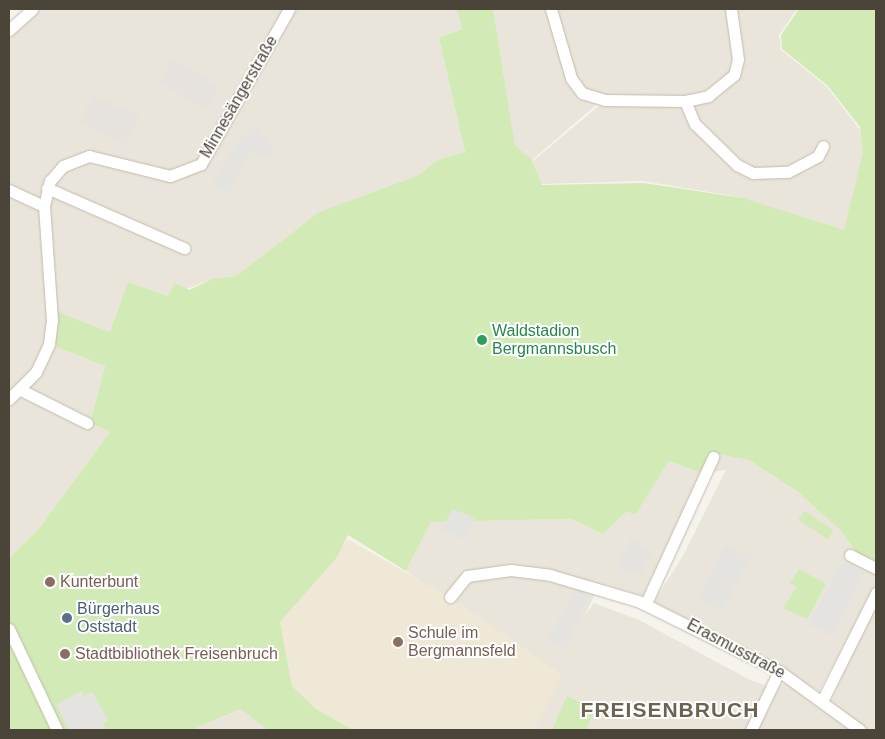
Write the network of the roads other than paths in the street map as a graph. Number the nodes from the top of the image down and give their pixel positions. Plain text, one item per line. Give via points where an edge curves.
1 (32, 9) edge
2 (289, 9) edge
3 (551, 9) edge
4 (731, 9) edge
5 (9, 30) edge
6 (685, 100) junction
7 (823, 146) dead end
8 (47, 188) junction
9 (9, 190) edge
10 (44, 206) junction
11 (184, 248) dead end
12 (21, 390) junction
13 (9, 399) edge
14 (87, 423) dead end
15 (713, 457) dead end
16 (850, 555) dead end
17 (876, 568) edge
18 (876, 594) edge
19 (450, 597) dead end
20 (646, 603) junction
21 (9, 630) edge
22 (779, 671) junction
23 (823, 699) junction
24 (57, 730) edge
25 (751, 730) edge
26 (860, 730) edge

1 - 5 street
2 - 8 street, Minnesängerstraße via 201,164 170,176 89,156 63,166
3 - 6 street via 571,78 582,93 605,100
4 - 6 street via 738,59 734,75 708,96
6 - 7 street via 695,124 737,165 753,173 788,172 818,156
8 - 10 street, Minnesängerstraße
8 - 11 street
9 - 10 street
10 - 12 street, Minnesängerstraße via 52,329 43,360
12 - 13 street, Minnesängerstraße
12 - 14 street
15 - 20 street
16 - 17 street
18 - 23 street
19 - 20 street, Erasmusstraße via 467,576 511,570 550,575
20 - 22 street, Erasmusstraße
21 - 24 street
22 - 23 street, Erasmusstraße
22 - 25 street
23 - 26 street, Erasmusstraße

